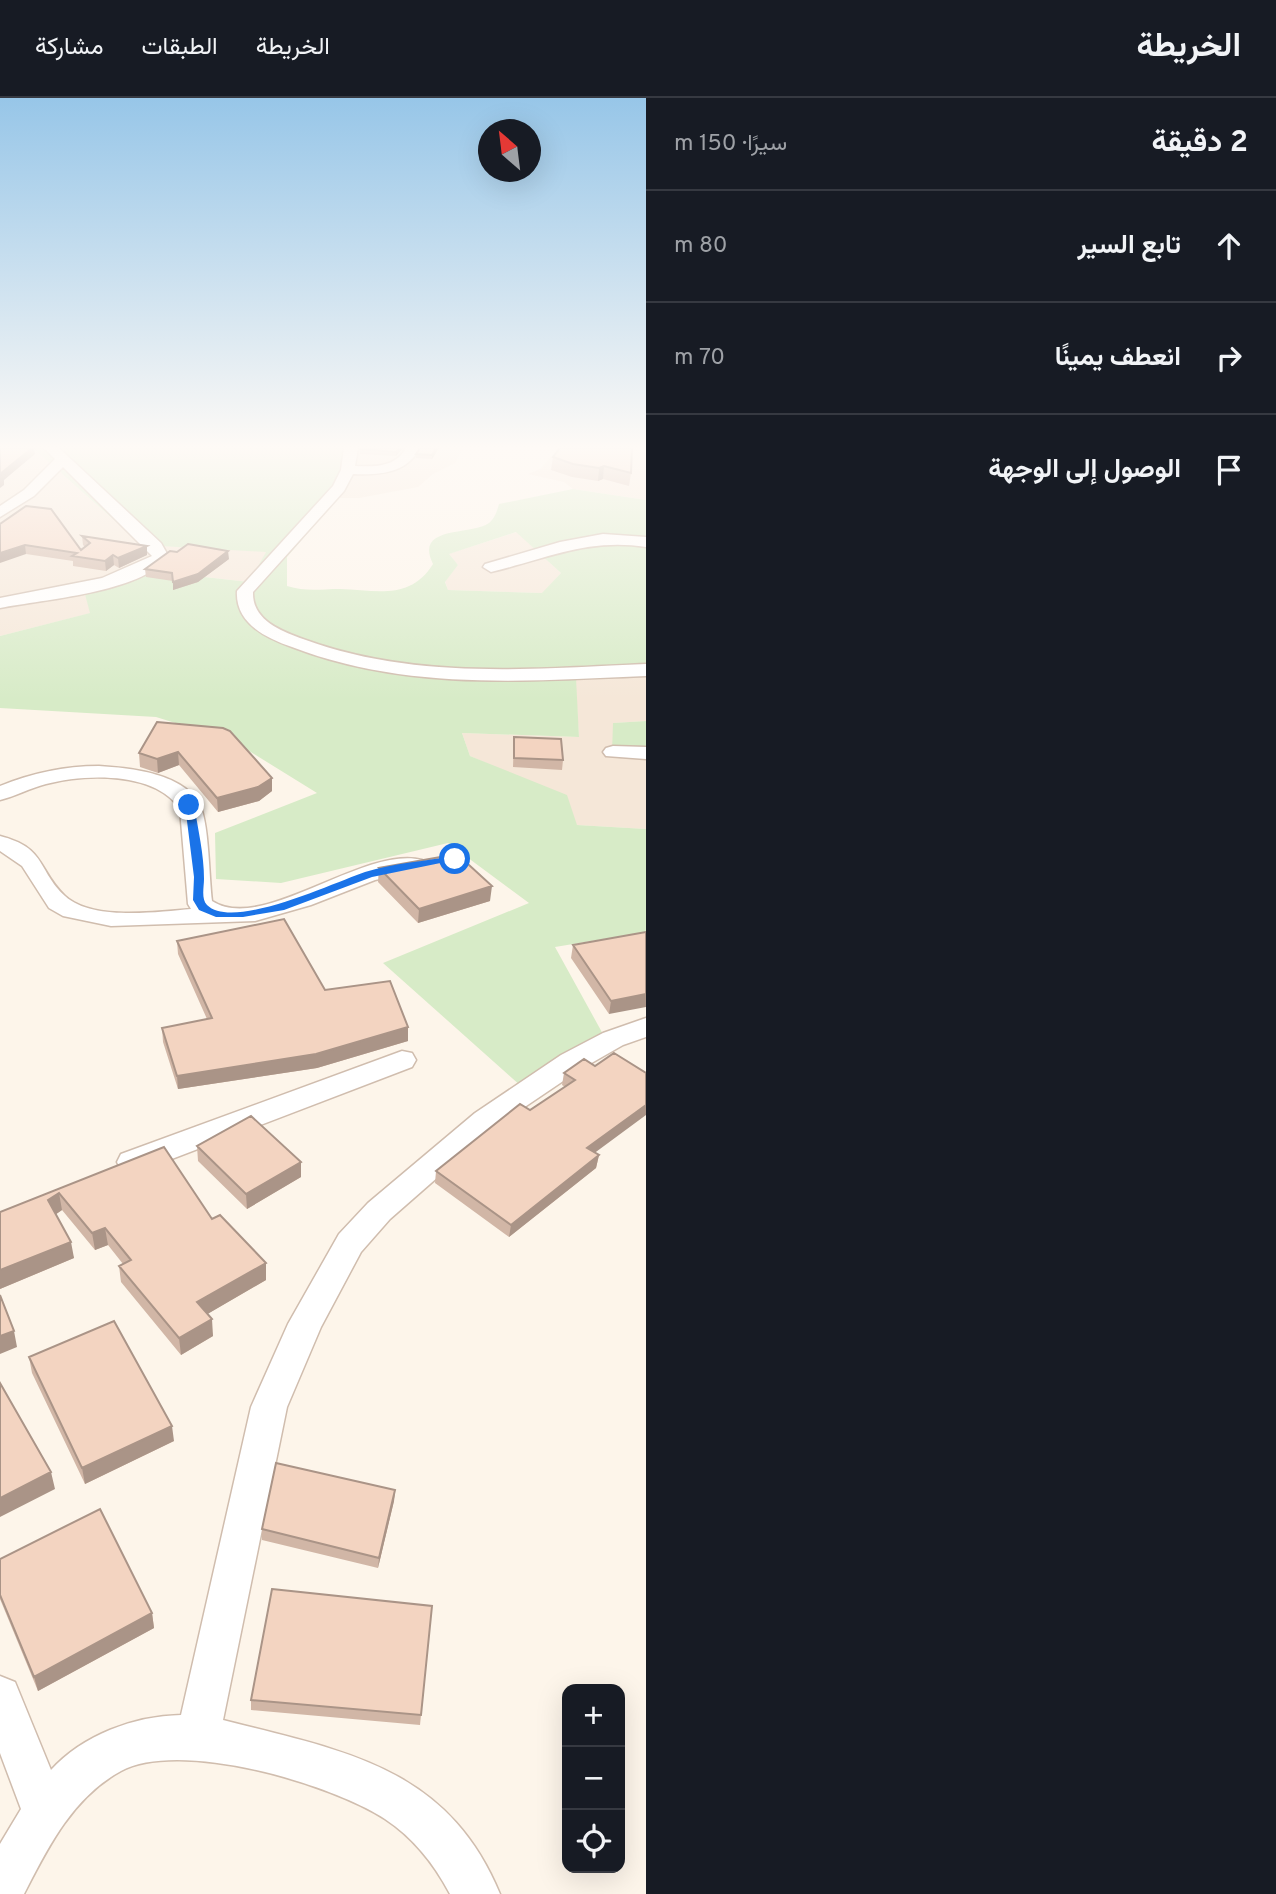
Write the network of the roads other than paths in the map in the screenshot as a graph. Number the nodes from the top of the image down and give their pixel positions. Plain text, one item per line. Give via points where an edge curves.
1 (140, 532) edge
2 (300, 532) edge
3 (646, 542) edge
4 (491, 567) dead end
5 (0, 603) edge
6 (646, 670) edge
7 (613, 752) dead end
8 (646, 753) edge
9 (0, 794) edge
10 (0, 843) edge
11 (430, 863) edge
12 (216, 914) junction
13 (646, 1027) edge
14 (402, 1060) dead end
15 (104, 1172) edge
16 (0, 1697) edge
17 (198, 1737) junction
18 (44, 1810) junction
19 (0, 1892) edge
20 (476, 1894) edge

1 - 5 street via 161,557 111,581
2 - 6 street via 243,598 247,611 264,627 328,656 390,671 444,675
3 - 4 lane via 590,539
7 - 8 street
9 - 12 street via 58,775 100,771 167,787 191,809 198,900
10 - 12 street via 28,858 59,904 79,913 134,920
11 - 12 street via 370,874 284,907
13 - 17 street via 571,1062 485,1121 379,1211 350,1243 305,1324 269,1407
14 - 15 street
16 - 18 street
17 - 18 street via 148,1740 108,1754 74,1778
17 - 20 street via 332,1770 385,1796 420,1817 454,1856
18 - 19 street

